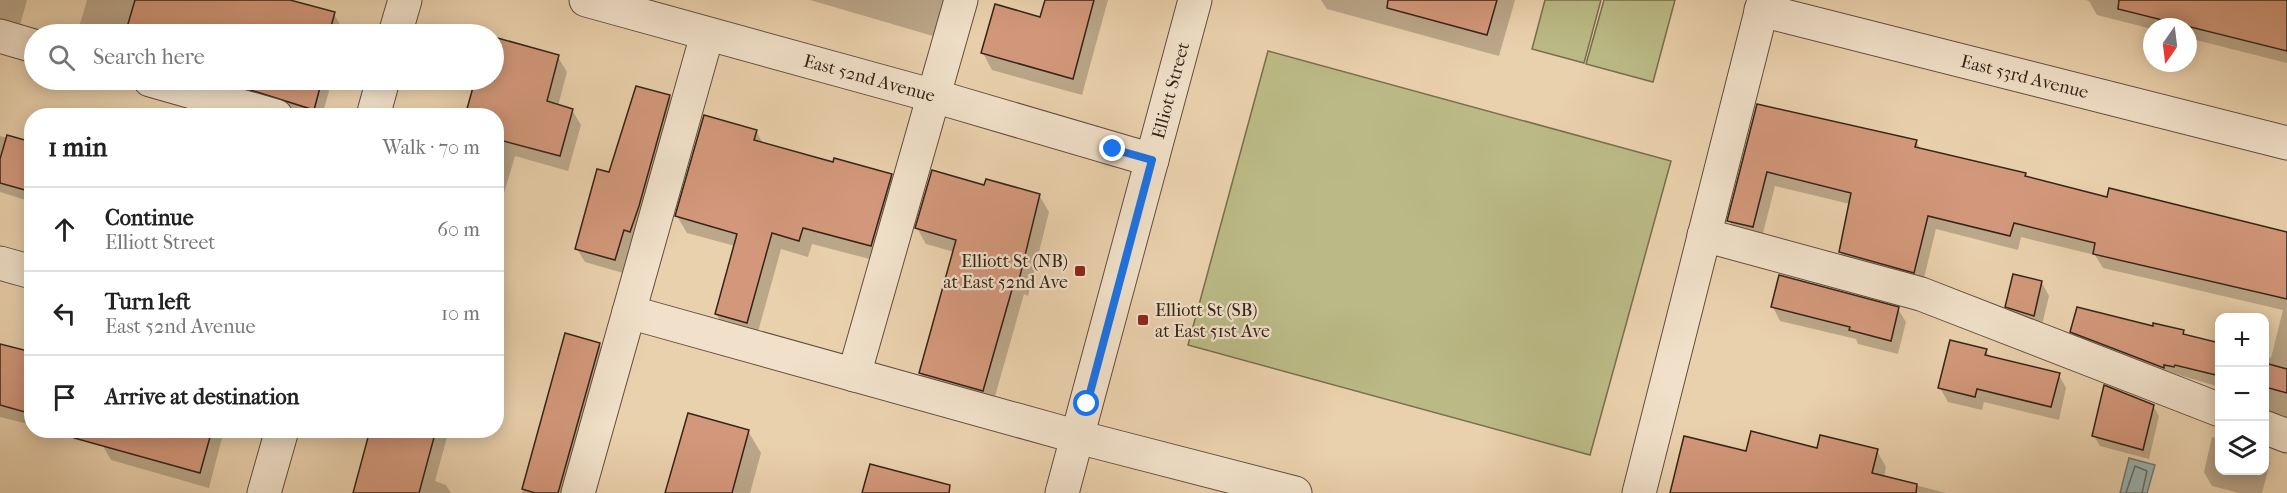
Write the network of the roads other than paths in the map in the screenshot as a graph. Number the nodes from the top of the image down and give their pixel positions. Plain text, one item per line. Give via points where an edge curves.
1 (405, 0) edge
2 (586, 0) edge
3 (961, 0) edge
4 (1195, 0) edge
5 (1762, 5) edge
6 (398, 24) edge
7 (707, 35) junction
8 (0, 36) edge
9 (24, 43) edge
10 (185, 90) edge
11 (380, 90) edge
12 (934, 96) junction
13 (248, 108) edge
14 (374, 108) edge
15 (2287, 143) edge
16 (1152, 160) junction
17 (1704, 235) junction
18 (0, 263) edge
19 (24, 270) edge
20 (629, 312) junction
21 (854, 375) junction
22 (2215, 408) edge
23 (2269, 429) edge
24 (2287, 436) edge
25 (1078, 437) junction
26 (280, 438) edge
27 (264, 493) edge
28 (578, 493) edge
29 (1062, 493) edge
30 (1295, 493) edge
31 (1639, 493) edge

1 - 6 street
2 - 7 street, East 52nd Avenue
3 - 12 street
4 - 16 street, Elliott Street
5 - 15 street, East 53rd Avenue
5 - 17 street
7 - 12 street, East 52nd Avenue
7 - 20 street
8 - 9 street
10 - 13 street
11 - 14 street
12 - 16 street, East 52nd Avenue
12 - 21 street
16 - 25 street, Elliott Street
17 - 22 street via 1921,294
17 - 31 street
18 - 19 street
20 - 21 street
20 - 28 street
21 - 25 street
23 - 24 street
25 - 29 street, Elliott Street
25 - 30 street
26 - 27 street

